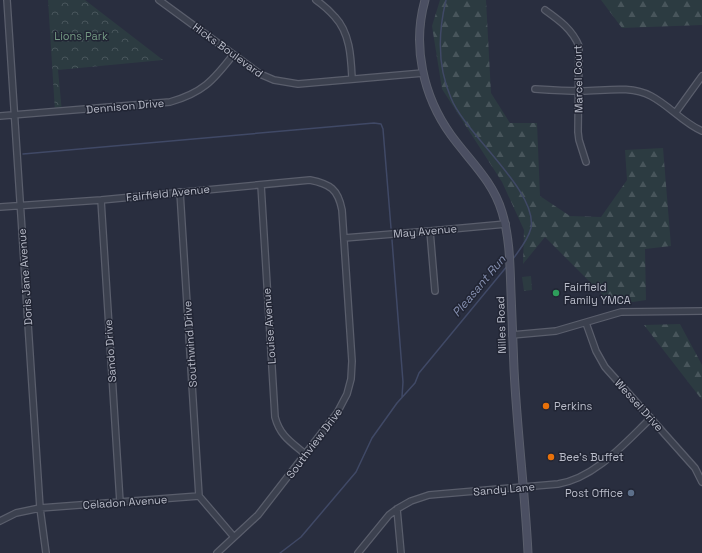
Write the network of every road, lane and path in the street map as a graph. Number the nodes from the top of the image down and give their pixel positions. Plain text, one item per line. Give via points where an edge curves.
1 (7, 0) edge
2 (159, 0) edge
3 (316, 0) edge
4 (425, 0) edge
5 (545, 10) dead end
6 (233, 55) junction
7 (423, 73) junction
8 (702, 76) edge
9 (352, 78) junction
10 (535, 89) dead end
11 (579, 91) junction
12 (676, 112) junction
13 (14, 115) junction
14 (0, 116) edge
15 (702, 131) edge
16 (586, 162) dead end
17 (261, 185) junction
18 (333, 189) joint
19 (180, 192) junction
20 (101, 200) junction
21 (20, 205) junction
22 (0, 208) edge
23 (506, 224) junction
24 (430, 231) junction
25 (344, 238) junction
26 (435, 291) dead end
27 (702, 311) edge
28 (586, 323) junction
29 (512, 335) junction
30 (651, 418) junction
31 (305, 454) junction
32 (702, 482) edge
33 (523, 487) junction
34 (199, 496) junction
35 (120, 502) junction
36 (40, 508) junction
37 (397, 508) junction
38 (0, 521) edge
39 (234, 537) junction
40 (46, 553) edge
41 (216, 553) edge
42 (358, 553) edge
43 (401, 553) edge
44 (528, 553) edge

1 - 13 street, Doris Jane Avenue
2 - 6 street, Hicks Boulevard
3 - 9 street via 336,18 344,31 350,51
4 - 7 street, Nilles Road via 419,32
5 - 11 street, Marcel Court via 575,36 579,46
6 - 9 street, Hicks Boulevard via 260,74 274,80 298,84
6 - 13 street, Dennison Drive via 217,76 203,88 170,102
7 - 9 street, Hicks Boulevard
7 - 23 street, Nilles Road via 429,95 440,117 487,180 496,195
8 - 12 street
10 - 11 street
11 - 12 street via 632,90 651,96
11 - 16 street, Marcel Court via 578,136
12 - 15 street via 693,127
13 - 14 street, Dennison Drive
13 - 21 street, Doris Jane Avenue
17 - 18 street, Fairfield Avenue via 310,180 325,183
17 - 19 street, Fairfield Avenue
17 - 31 street, Louise Avenue via 275,416 277,426 284,436
18 - 25 street, Southview Drive via 340,198
19 - 20 street, Fairfield Avenue
19 - 34 street, Southwind Drive
20 - 21 street, Fairfield Avenue
20 - 35 street, Sando Drive
21 - 22 street, Fairfield Avenue
21 - 36 street, Doris Jane Avenue
23 - 24 street, May Avenue
23 - 29 street, Nilles Road
24 - 25 street, May Avenue
24 - 26 street
25 - 31 street, Southview Drive via 351,379 337,414
27 - 28 street via 622,312
28 - 29 street via 551,332
28 - 30 street, Wessel Drive via 605,367
29 - 33 street, Nilles Road
30 - 32 street, Wessel Drive via 695,468
30 - 33 street, Sandy Lane via 583,477 564,483
31 - 39 street, Southview Drive via 258,516
33 - 37 street, Sandy Lane via 429,495
33 - 44 street, Nilles Road
34 - 35 street, Celadon Avenue
34 - 39 street
35 - 36 street, Celadon Avenue
36 - 38 street, Celadon Avenue via 16,513
36 - 40 street, Doris Jane Avenue
37 - 42 street, Sandy Lane
37 - 43 street
39 - 41 street, Southview Drive

